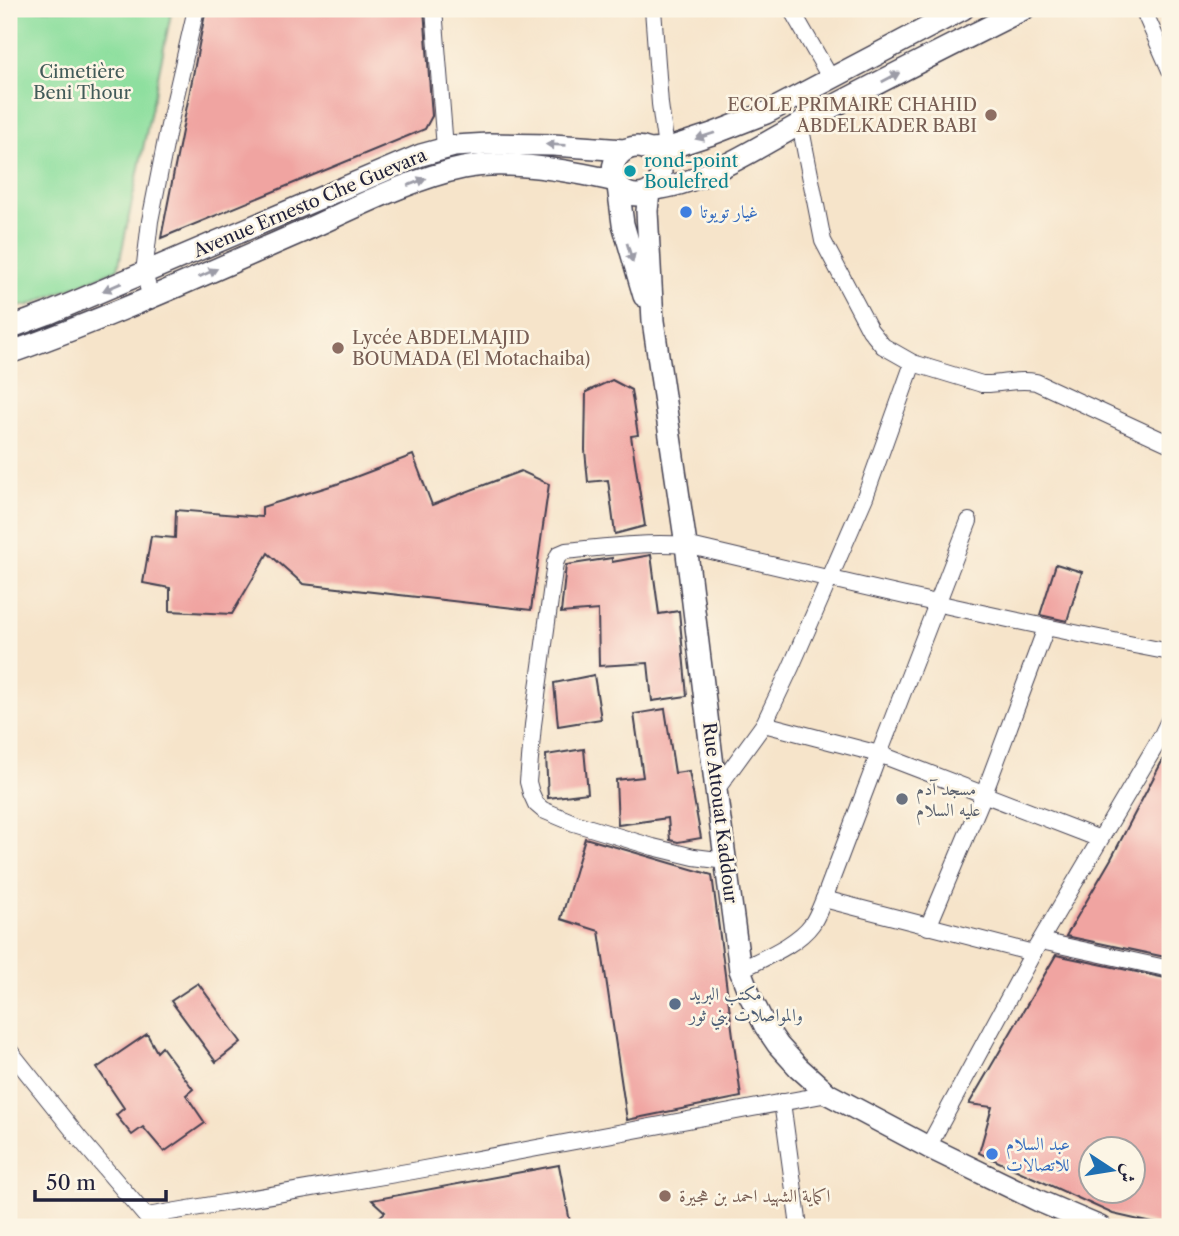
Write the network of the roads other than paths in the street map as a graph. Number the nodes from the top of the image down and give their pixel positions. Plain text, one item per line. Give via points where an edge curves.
1 (196, 9) edge
2 (434, 9) edge
3 (653, 9) edge
4 (791, 9) edge
5 (964, 9) edge
6 (1024, 9) edge
7 (1143, 9) edge
8 (1170, 70) edge
9 (831, 79) junction
10 (800, 124) junction
11 (445, 148) junction
12 (658, 149) junction
13 (624, 150) junction
14 (617, 184) junction
15 (650, 194) junction
16 (144, 273) junction
17 (151, 298) junction
18 (653, 321) junction
19 (9, 328) edge
20 (9, 353) edge
21 (913, 363) junction
22 (1170, 444) edge
23 (969, 521) dead end
24 (686, 545) junction
25 (830, 579) junction
26 (937, 604) junction
27 (1046, 628) junction
28 (1170, 652) edge
29 (1170, 718) edge
30 (764, 724) junction
31 (1166, 736) edge
32 (879, 754) junction
33 (716, 790) junction
34 (984, 794) junction
35 (1100, 839) junction
36 (726, 861) junction
37 (824, 899) junction
38 (928, 927) junction
39 (1037, 947) junction
40 (1170, 969) edge
41 (740, 970) junction
42 (9, 1050) edge
43 (828, 1094) junction
44 (782, 1102) junction
45 (928, 1147) junction
46 (151, 1222) edge
47 (799, 1227) edge
48 (1100, 1227) edge

1 - 16 street via 167,130
2 - 11 street
3 - 12 street via 660,104
4 - 9 street
5 - 9 main road
10 -> 6 main road
7 - 8 street
9 -> 12 main road via 743,123
10 - 15 main road via 724,166
10 - 21 street via 823,241 870,330 883,346
13 -> 11 main road, Avenue Ernesto Che Guevara via 489,144
11 - 16 main road, Avenue Ernesto Che Guevara
12 - 13 main road via 640,146
12 - 15 main road via 662,172
13 - 14 main road via 614,162
14 - 15 main road via 633,195
17 -> 14 main road, Avenue Ernesto Che Guevara via 387,194 465,167 523,166 580,173
14 -> 18 main road via 628,246
15 - 18 main road, Rue Attouat Kaddour via 647,233
16 - 17 street
16 -> 19 main road, Avenue Ernesto Che Guevara
17 - 20 main road, Avenue Ernesto Che Guevara
18 - 24 main road, Rue Attouat Kaddour
21 - 22 street via 982,384 1036,382
21 - 25 street
23 - 26 street
24 - 25 street
24 - 33 main road, Rue Attouat Kaddour
24 - 36 street via 559,554 528,782 536,804 574,823 663,850
25 - 26 street
25 - 30 street
26 - 27 street
26 - 32 street
27 - 28 street
27 - 34 street
29 - 31 street
30 - 32 street
30 - 33 street
31 - 35 street
32 - 34 street
32 - 37 street
33 - 36 main road, Rue Attouat Kaddour
34 - 35 street
34 - 38 street
35 - 39 street
36 - 41 main road, Rue Attouat Kaddour
37 - 38 street
37 - 41 street via 803,934
38 - 39 street
39 - 40 street
39 - 45 street
41 - 43 main road, Rue Attouat Kaddour via 778,1045
42 - 46 street
43 - 44 street
43 - 45 main road, Rue Attouat Kaddour
44 - 46 street
44 - 47 street
45 - 48 main road, Rue Attouat Kaddour

